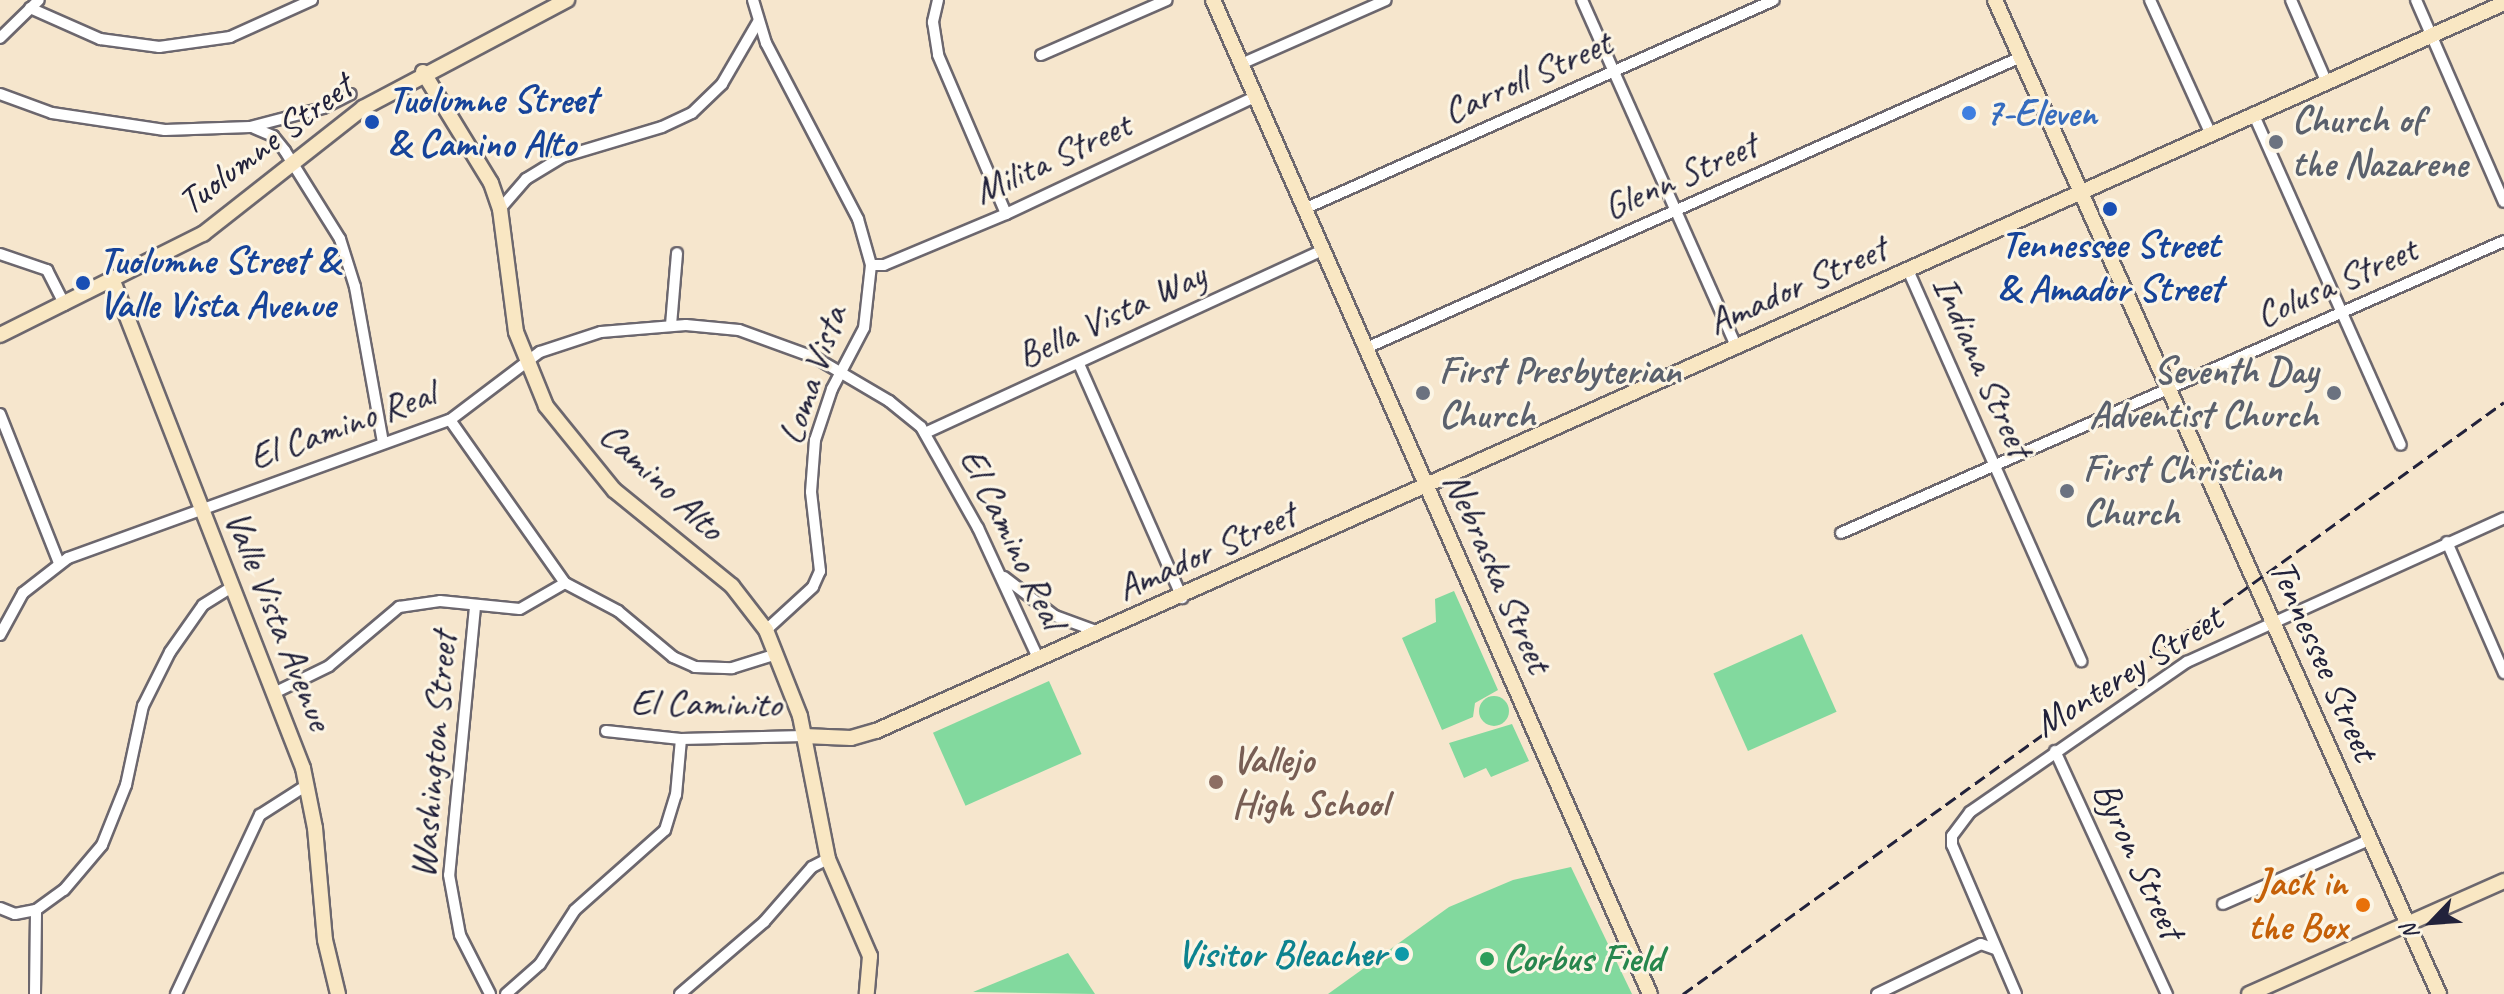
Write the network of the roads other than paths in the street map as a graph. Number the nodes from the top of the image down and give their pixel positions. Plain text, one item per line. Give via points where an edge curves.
1 (39, 0) edge
2 (312, 0) edge
3 (567, 0) edge
4 (753, 0) edge
5 (938, 0) edge
6 (1167, 0) edge
7 (1213, 0) edge
8 (1386, 0) edge
9 (1582, 0) edge
10 (1774, 0) edge
11 (1995, 0) edge
12 (2150, 0) edge
13 (2291, 0) edge
14 (2416, 0) edge
15 (2504, 3) edge
16 (30, 8) junction
17 (758, 22) junction
18 (2432, 35) junction
19 (0, 38) edge
20 (1041, 55) dead end
21 (2021, 57) junction
22 (1241, 64) junction
23 (1614, 71) junction
24 (423, 72) junction
25 (2326, 81) junction
26 (0, 94) edge
27 (351, 94) dead end
28 (1255, 97) junction
29 (2253, 113) junction
30 (250, 127) junction
31 (2210, 132) junction
32 (292, 163) junction
33 (2081, 191) junction
34 (2504, 202) edge
35 (500, 209) junction
36 (1304, 209) junction
37 (1676, 210) junction
38 (1006, 214) junction
39 (2504, 241) edge
40 (1322, 250) junction
41 (677, 253) dead end
42 (0, 254) edge
43 (871, 265) junction
44 (1908, 270) junction
45 (113, 281) junction
46 (65, 305) junction
47 (2342, 312) junction
48 (671, 325) junction
49 (0, 335) edge
50 (1737, 348) junction
51 (1364, 349) junction
52 (524, 360) junction
53 (1079, 364) junction
54 (842, 372) junction
55 (2169, 389) junction
56 (0, 414) edge
57 (450, 420) junction
58 (925, 433) junction
59 (383, 443) junction
60 (2401, 445) dead end
61 (1994, 466) junction
62 (1424, 487) junction
63 (200, 507) junction
64 (2504, 518) edge
65 (1841, 533) dead end
66 (2447, 542) junction
67 (59, 563) junction
68 (1002, 576) junction
69 (565, 583) junction
70 (232, 587) junction
71 (1182, 598) junction
72 (475, 607) junction
73 (2271, 620) junction
74 (766, 630) junction
75 (1101, 633) junction
76 (0, 635) edge
77 (777, 654) junction
78 (1039, 660) junction
79 (2081, 661) dead end
80 (2504, 673) edge
81 (274, 693) junction
82 (606, 731) dead end
83 (804, 736) junction
84 (681, 739) junction
85 (2055, 751) junction
86 (307, 785) junction
87 (2369, 840) junction
88 (828, 859) junction
89 (2504, 881) edge
90 (2223, 904) dead end
91 (0, 908) edge
92 (36, 910) junction
93 (2407, 924) junction
94 (1995, 949) junction
95 (35, 994) edge
96 (176, 994) edge
97 (338, 994) edge
98 (490, 994) edge
99 (506, 994) edge
100 (680, 994) edge
101 (867, 994) edge
102 (1650, 994) edge
103 (1877, 994) edge
104 (2016, 994) edge
105 (2167, 994) edge
106 (2249, 994) edge
107 (2439, 994) edge

1 - 16 street
2 - 16 street via 230,37 159,47 100,39
3 - 24 street, Tuolumne Street
4 - 17 street, Loma Vista
5 - 38 street via 933,22 938,55
6 - 20 street
7 - 22 street, Nebraska Street
8 - 22 street
9 - 23 street
10 - 23 street, Carroll Street
11 - 21 street, Tennessee Street
12 - 31 street
13 - 25 street
14 - 18 street
15 - 18 street, Amador Street
16 - 19 street
17 - 35 street via 722,84 692,113 551,163 526,179
17 - 43 street, Loma Vista via 858,219
18 - 25 street, Amador Street
18 - 34 street
21 - 33 street, Tennessee Street
21 - 37 street, Glenn Street
22 - 28 street, Nebraska Street
23 - 36 street, Carroll Street
23 - 37 street
24 - 32 street, Tuolumne Street via 356,112
24 - 35 street, Camino Alto via 471,145
25 - 29 street, Amador Street
26 - 30 street via 52,113 130,128
27 - 30 street via 323,108
28 - 36 street, Nebraska Street
28 - 38 street, Milita Street
29 - 31 street, Amador Street
29 - 47 street
30 - 32 street via 273,136
31 - 33 street, Amador Street
32 - 45 street, Tuolumne Street via 216,226
32 - 59 street via 332,219 348,259
33 - 44 street, Amador Street
33 - 55 street, Tennessee Street
35 - 52 street, Camino Alto via 509,296
36 - 40 street, Nebraska Street
37 - 50 street
37 - 51 street, Glenn Street
38 - 43 street, Milita Street via 884,265
39 - 47 street, Colusa Street
40 - 51 street, Nebraska Street
40 - 53 street, Bella Vista Way
41 - 48 street
42 - 46 street via 47,270
43 - 54 street, Loma Vista via 864,328
44 - 50 street, Amador Street
44 - 61 street, Indiana Street
45 - 46 street, Tuolumne Street
45 - 63 street, Valle Vista Avenue
46 - 49 street, Tuolumne Street
47 - 55 street, Colusa Street
47 - 60 street
48 - 52 street, El Camino Real via 601,332
48 - 54 street, El Camino Real via 739,330
50 - 62 street, Amador Street
51 - 62 street, Nebraska Street
52 - 57 street, El Camino Real
52 - 74 street, Camino Alto via 546,406 598,473 656,529 732,586
53 - 58 street, Bella Vista Way
53 - 71 street
54 - 58 street, El Camino Real via 889,401
54 - 74 street, Loma Vista via 822,414 811,471 820,571 813,587
55 - 61 street, Colusa Street
55 - 73 street, Tennessee Street
56 - 67 street
57 - 59 street, El Camino Real
57 - 69 street
58 - 68 street, El Camino Real
59 - 63 street, El Camino Real
61 - 65 street, Colusa Street
61 - 79 street, Indiana Street
62 - 71 street, Amador Street
62 - 102 street, Nebraska Street
63 - 67 street, El Camino Real
63 - 70 street, Valle Vista Avenue
64 - 66 street, Monterey Street
66 - 73 street, Monterey Street
66 - 80 street
67 - 76 street, El Camino Real via 23,593
68 - 75 street via 1055,616
68 - 78 street, El Camino Real
69 - 72 street via 520,609
69 - 77 street via 618,611 673,657 695,667 732,668
70 - 81 street, Valle Vista Avenue
70 - 92 street via 203,605 170,652 143,706 126,785 102,845 64,890
71 - 75 street, Amador Street
72 - 81 street via 440,601 399,607 329,666
72 - 98 street, Washington Street via 449,875 460,935
73 - 85 street, Monterey Street via 2187,662
73 - 87 street, Tennessee Street
74 - 77 street, Camino Alto
75 - 78 street, Amador Street
77 - 83 street, Camino Alto
78 - 83 street, Amador Street via 863,736
81 - 86 street, Valle Vista Avenue
82 - 84 street, El Caminito
83 - 84 street, El Caminito
83 - 88 street, Camino Alto
84 - 99 street via 673,815 665,830 575,910 540,964
85 - 94 street, Monterey Street via 1969,813 1952,836
85 - 105 street, Byron Street
86 - 96 street via 260,815
86 - 97 street, Valle Vista Avenue via 325,940
87 - 90 street
87 - 93 street, Tennessee Street
88 - 100 street
88 - 101 street, Camino Alto via 872,968
89 - 93 street
91 - 92 street via 15,914
92 - 95 street
93 - 106 street
93 - 107 street, Tennessee Street
94 - 103 street via 1981,944
94 - 104 street

